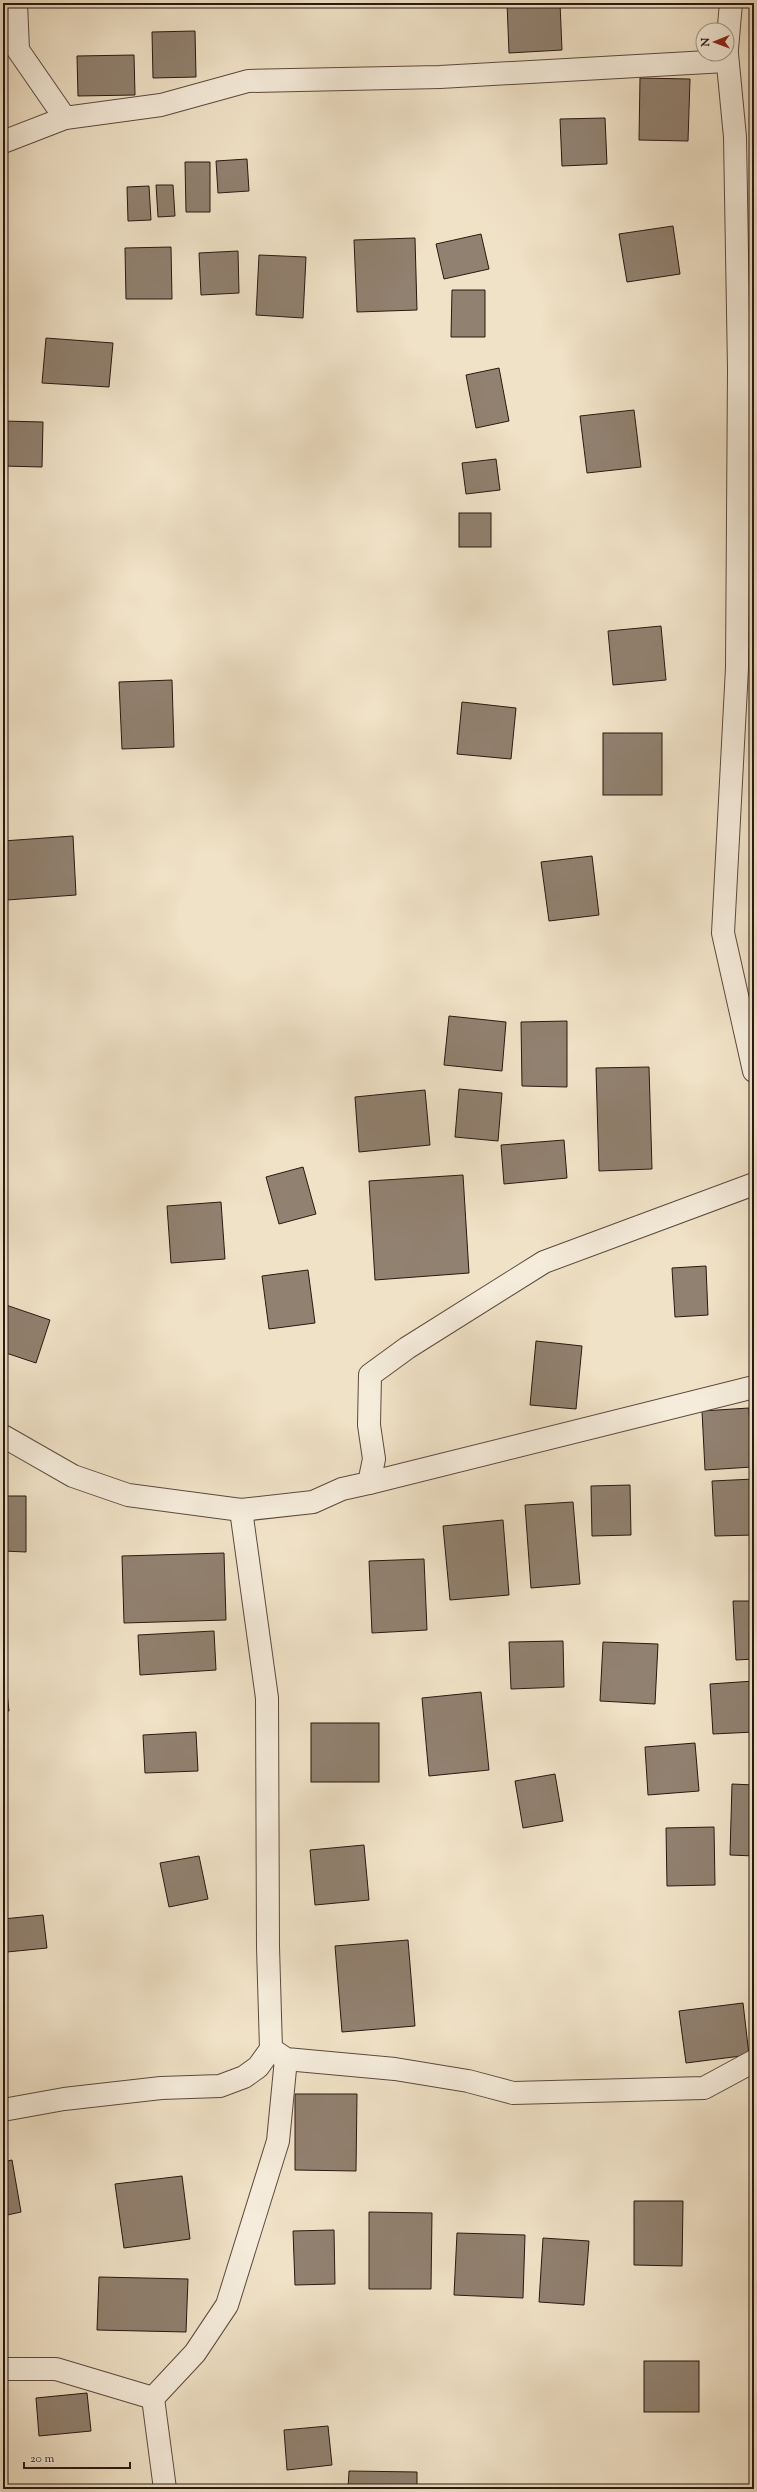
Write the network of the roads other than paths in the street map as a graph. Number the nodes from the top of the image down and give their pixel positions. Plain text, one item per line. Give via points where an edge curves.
1 (16, 3) edge
2 (731, 3) edge
3 (729, 22) edge
4 (695, 57) edge
5 (727, 62) edge
6 (65, 118) junction
7 (3, 142) edge
8 (754, 1071) edge
9 (754, 1184) edge
10 (754, 1387) edge
11 (3, 1436) edge
12 (369, 1483) junction
13 (241, 1510) junction
14 (278, 2054) junction
15 (754, 2061) edge
16 (3, 2110) edge
17 (3, 2368) edge
18 (153, 2398) junction
19 (165, 2489) edge

1 - 6 street via 18,50
2 - 3 street
4 - 6 street via 440,77 248,81 162,105
5 - 8 street via 735,137 740,369 737,668 723,934
6 - 7 street
9 - 12 street via 544,1262 407,1348 370,1375 369,1425 374,1459
10 - 12 street
11 - 13 street via 72,1476 128,1496
12 - 13 street via 342,1489 314,1502
13 - 14 street via 267,1698 268,1947
14 - 15 street via 468,2081 513,2093 704,2088
14 - 16 street via 244,2077 220,2086 161,2088 64,2099
14 - 18 street via 278,2141 227,2305 195,2353
17 - 18 street via 56,2369
18 - 19 street

